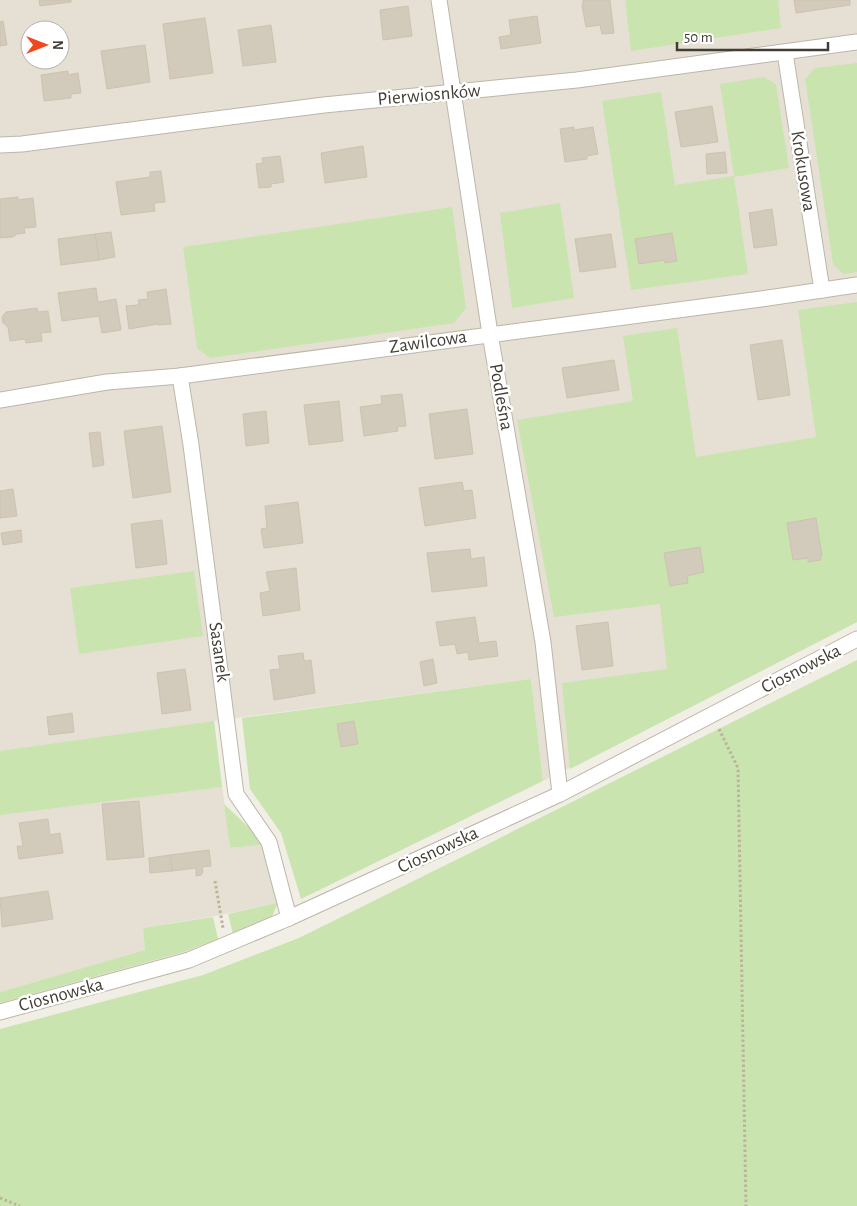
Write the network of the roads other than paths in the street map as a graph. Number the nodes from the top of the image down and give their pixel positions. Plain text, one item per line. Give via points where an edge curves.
1 (439, 0) edge
2 (857, 42) edge
3 (785, 53) junction
4 (454, 93) junction
5 (0, 145) edge
6 (857, 285) edge
7 (822, 290) junction
8 (490, 334) junction
9 (180, 376) junction
10 (0, 400) edge
11 (857, 640) edge
12 (560, 794) junction
13 (289, 918) junction
14 (0, 1012) edge

1 - 4 street, Podleśna
2 - 3 street, Pierwiosnków
3 - 4 street, Pierwiosnków via 586,80
3 - 7 street, Krokusowa
4 - 5 street, Pierwiosnków via 324,105
4 - 8 street, Podleśna
6 - 7 street, Zawilcowa
7 - 8 street, Zawilcowa
8 - 9 street, Zawilcowa
8 - 12 street, Podleśna via 543,642
9 - 10 street, Zawilcowa via 107,382
9 - 13 street, Sasanek via 236,794 268,842
11 - 12 street, Ciosnowska
12 - 13 street, Ciosnowska
13 - 14 street, Ciosnowska via 189,960

